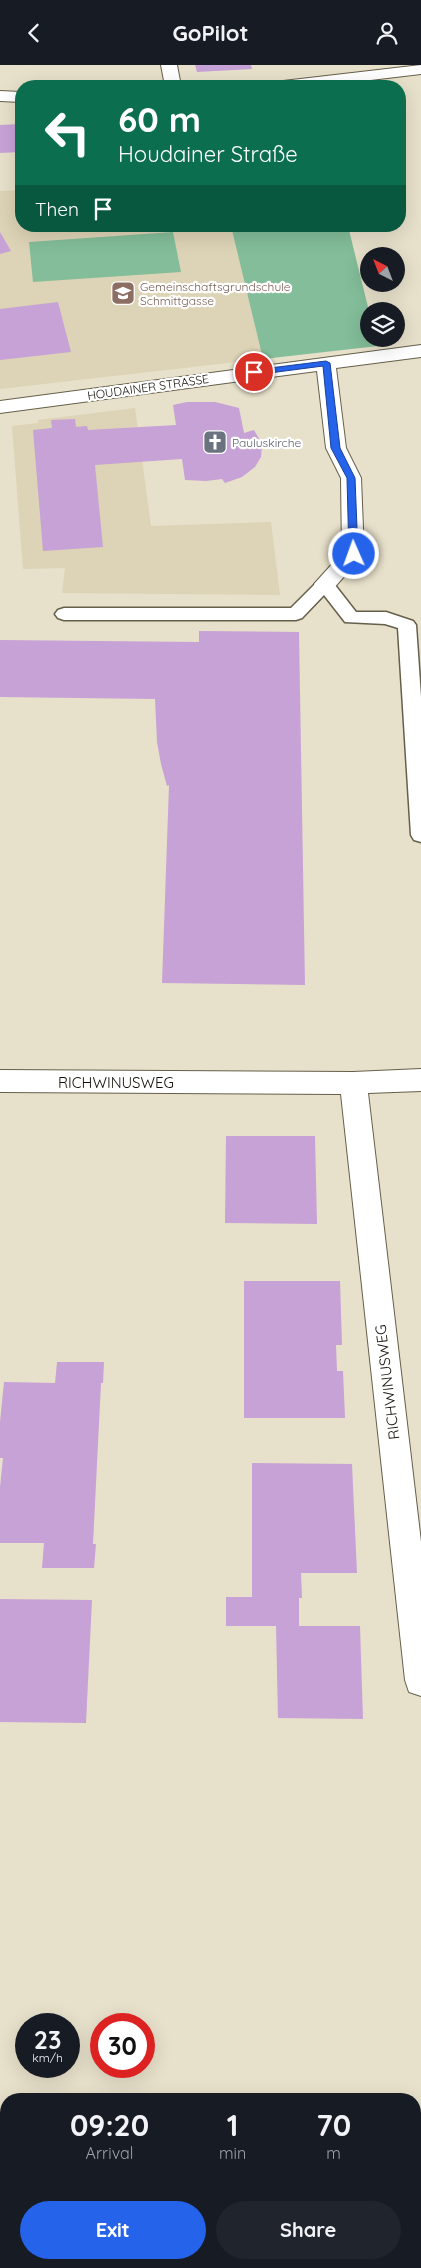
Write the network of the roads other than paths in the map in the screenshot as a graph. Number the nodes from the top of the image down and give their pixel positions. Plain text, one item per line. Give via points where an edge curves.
1 (169, 65) edge
2 (421, 69) edge
3 (172, 80) edge
4 (332, 80) edge
5 (0, 96) edge
6 (15, 97) edge
7 (421, 351) edge
8 (326, 363) junction
9 (0, 407) edge
10 (324, 584) junction
11 (64, 614) dead end
12 (421, 835) edge
13 (421, 1080) edge
14 (0, 1081) edge
15 (352, 1083) junction
16 (421, 1680) edge

1 - 3 street
2 - 4 street
5 - 6 street
7 - 8 street, HOUDAINER STRASSE
8 - 9 street, HOUDAINER STRASSE
8 - 10 street via 336,448 351,478 354,554
10 - 11 lane via 296,614
10 - 12 lane via 351,618 386,618 407,625
13 - 15 street, RICHWINUSWEG
14 - 15 street, RICHWINUSWEG
15 - 16 street, RICHWINUSWEG

